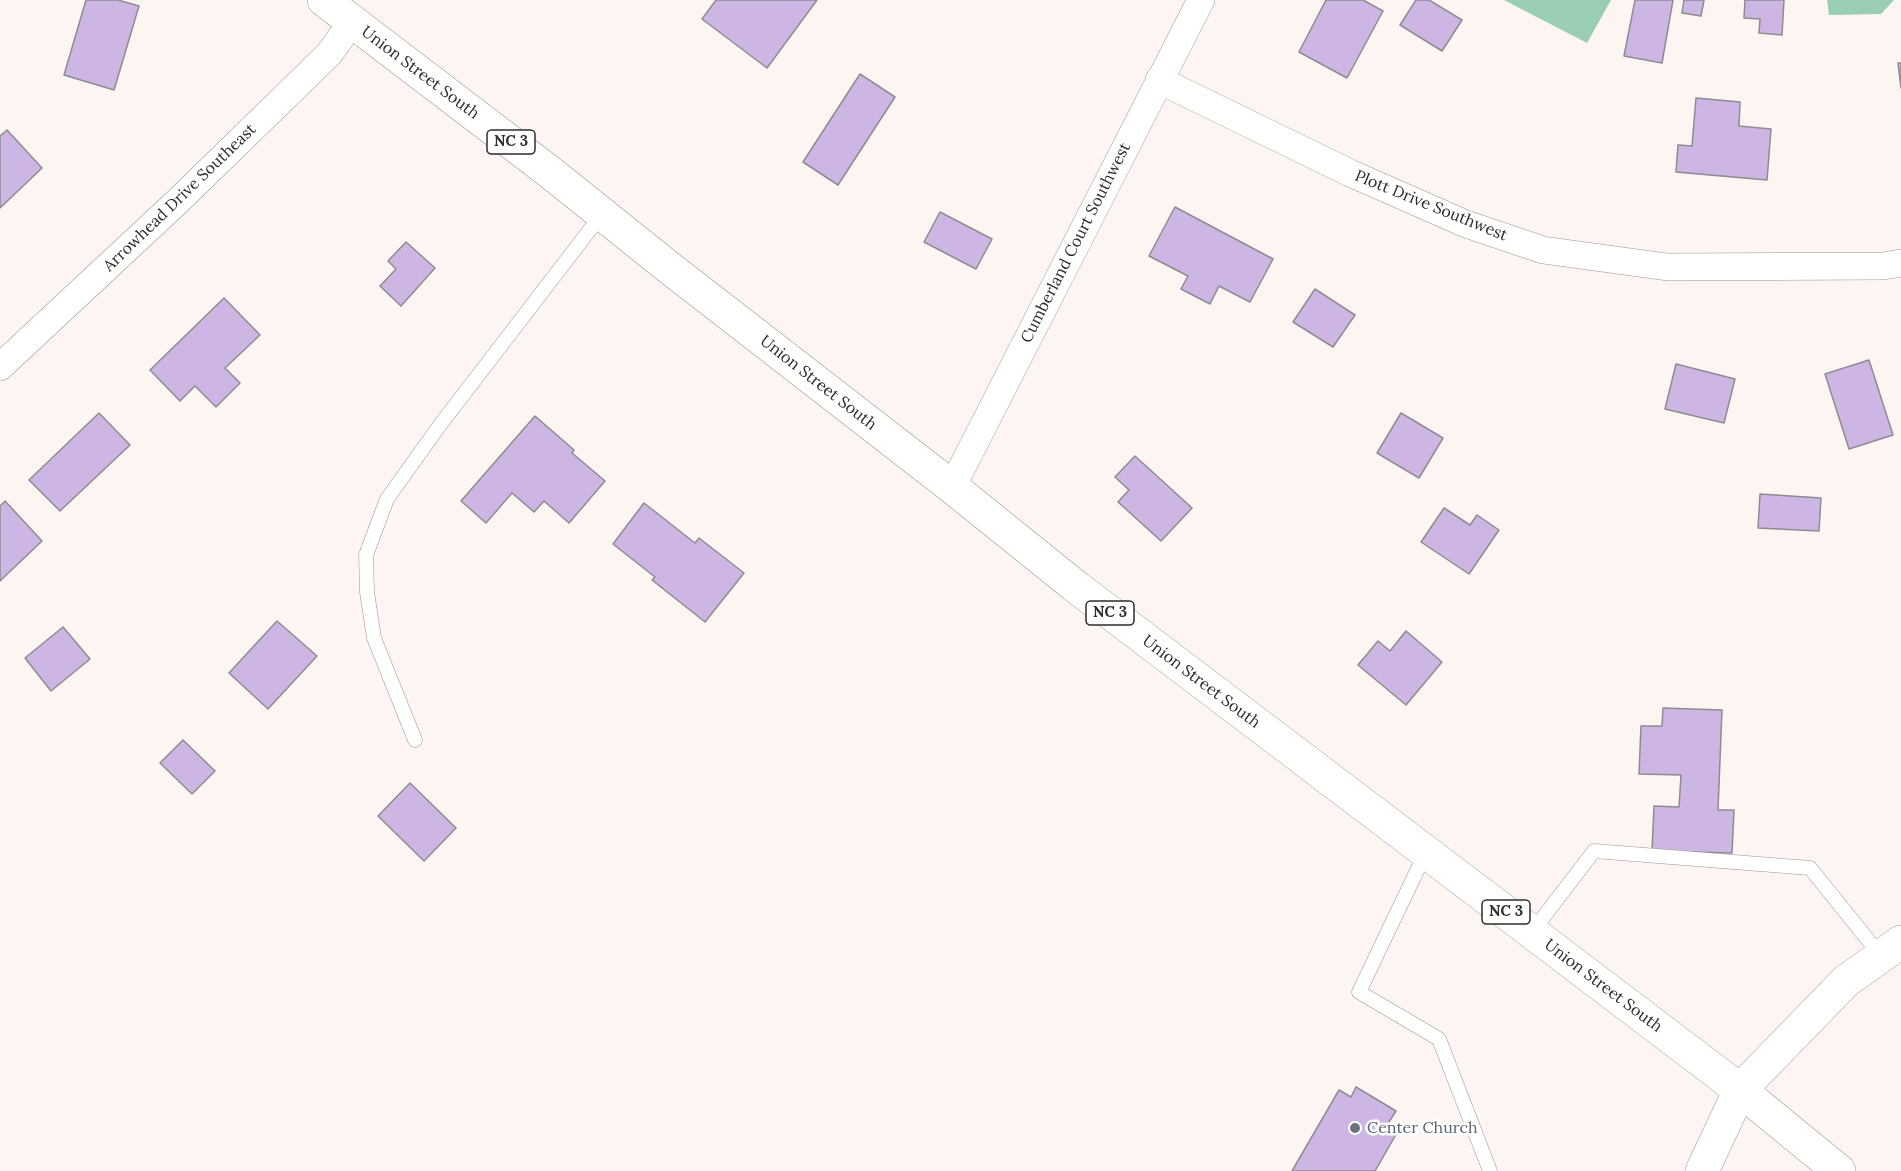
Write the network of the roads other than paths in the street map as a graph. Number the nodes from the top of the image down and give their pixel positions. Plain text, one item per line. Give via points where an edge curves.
1 (324, 0) edge
2 (1201, 0) edge
3 (352, 22) junction
4 (1160, 80) junction
5 (602, 214) junction
6 (1901, 263) edge
7 (0, 367) edge
8 (952, 487) junction
9 (415, 740) dead end
10 (1426, 852) junction
11 (1532, 932) junction
12 (1891, 949) edge
13 (1740, 1090) junction
14 (1490, 1171) edge
15 (1702, 1171) edge
16 (1839, 1171) edge

1 - 3 main road, Union Street South / NC 3
2 - 4 street, Cumberland Court Southwest
3 - 5 main road, Union Street South / NC 3
3 - 7 street, Arrowhead Drive Southeast via 329,54
4 - 6 street, Plott Drive Southwest via 1350,173 1466,224 1543,250 1667,267
4 - 8 street, Cumberland Court Southwest
5 - 8 main road, Union Street South / NC 3
5 - 9 lane via 387,499 366,555 374,638
8 - 10 main road, Union Street South / NC 3 via 1075,586
10 - 11 main road, Union Street South / NC 3
10 - 14 lane via 1359,992 1439,1040
11 - 12 lane via 1594,851 1810,868
11 - 13 main road, Union Street South / NC 3
12 - 13 main road via 1846,981
13 - 15 main road
13 - 16 main road, NC 3

